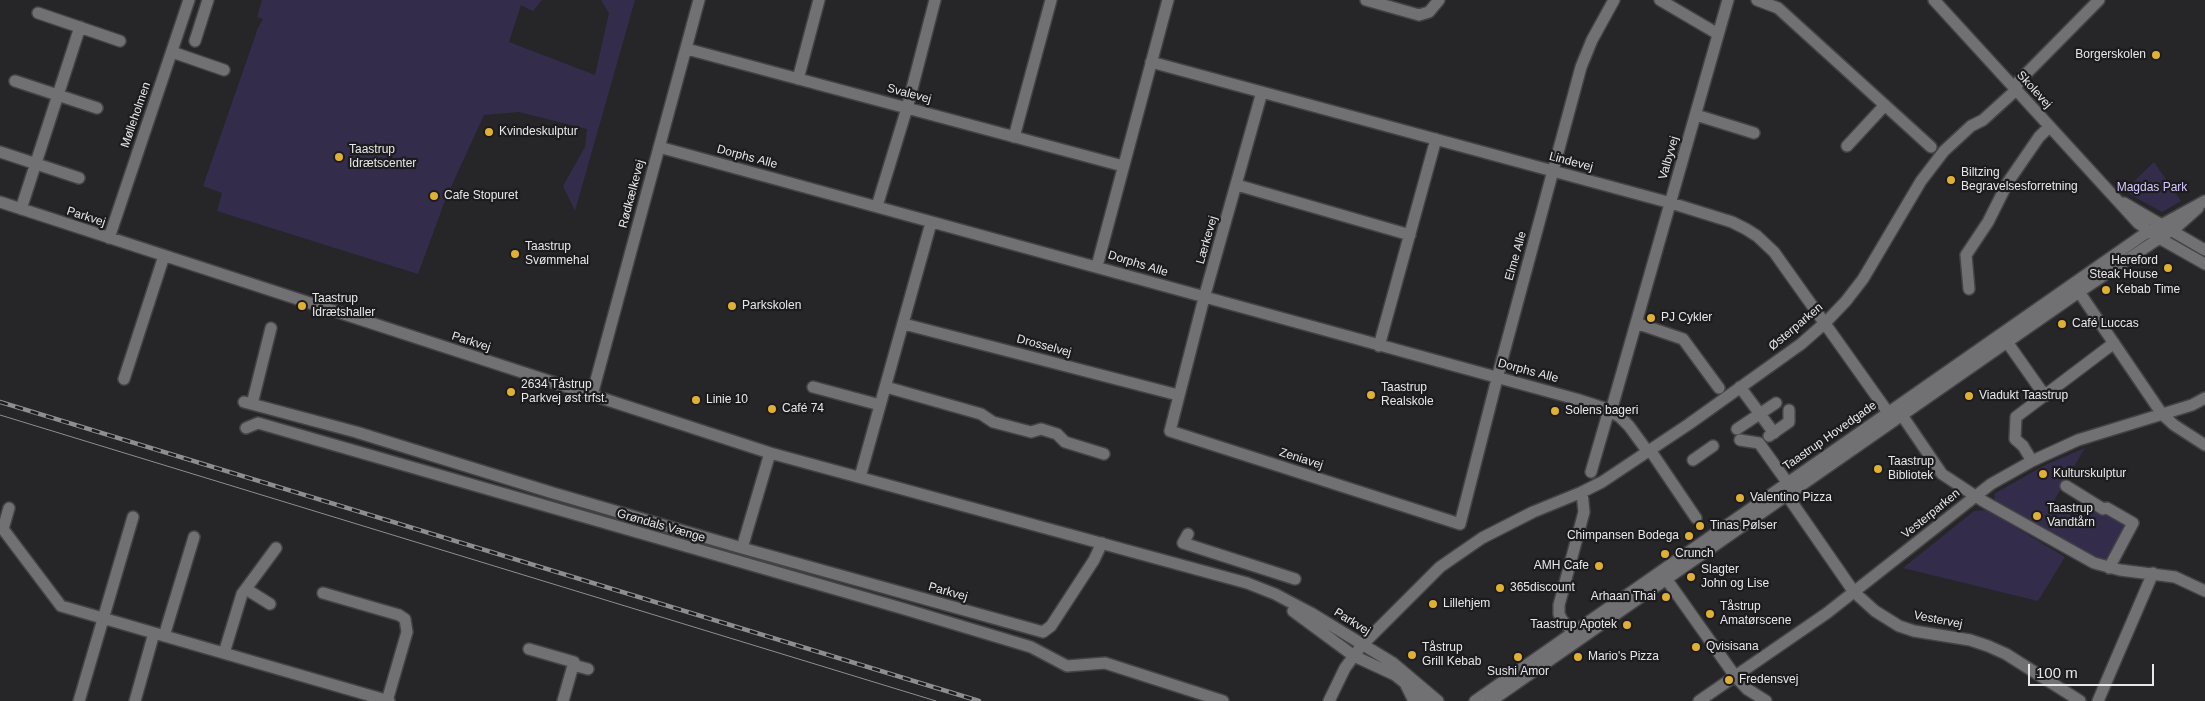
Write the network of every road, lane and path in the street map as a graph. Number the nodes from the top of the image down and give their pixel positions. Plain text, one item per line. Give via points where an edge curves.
1 (189, 0) edge
2 (208, 0) edge
3 (699, 0) edge
4 (819, 0) edge
5 (935, 0) edge
6 (1051, 0) edge
7 (1168, 0) edge
8 (1366, 0) edge
9 (1439, 0) edge
10 (1614, 0) edge
11 (1660, 0) edge
12 (1728, 0) edge
13 (1757, 0) edge
14 (1934, 0) edge
15 (2099, 0) edge
16 (38, 13) dead end
17 (80, 27) junction
18 (1718, 34) junction
19 (120, 41) dead end
20 (195, 41) dead end
21 (687, 49) junction
22 (172, 52) junction
23 (1151, 62) junction
24 (224, 70) dead end
25 (798, 79) junction
26 (15, 81) dead end
27 (2015, 85) junction
28 (1262, 92) junction
29 (58, 95) junction
30 (1885, 105) junction
31 (97, 108) dead end
32 (907, 108) junction
33 (1696, 115) junction
34 (2049, 127) junction
35 (1754, 133) dead end
36 (1014, 137) junction
37 (1436, 139) junction
38 (1847, 146) dead end
39 (659, 147) junction
40 (1931, 147) dead end
41 (0, 152) edge
42 (36, 164) junction
43 (1123, 166) junction
44 (1554, 171) junction
45 (79, 178) dead end
46 (1237, 186) junction
47 (2115, 198) junction
48 (2205, 201) edge
49 (0, 202) edge
50 (1671, 203) junction
51 (878, 206) junction
52 (21, 209) junction
53 (931, 223) junction
54 (2160, 224) junction
55 (2171, 230) junction
56 (2148, 231) junction
57 (1410, 235) junction
58 (108, 238) junction
59 (2159, 238) junction
60 (2205, 250) edge
61 (164, 256) junction
62 (2205, 264) edge
63 (1097, 266) junction
64 (1969, 288) dead end
65 (2075, 288) junction
66 (1204, 298) junction
67 (1826, 322) junction
68 (904, 324) junction
69 (1636, 324) junction
70 (271, 328) dead end
71 (2007, 342) junction
72 (2114, 343) junction
73 (1379, 346) junction
74 (1497, 377) junction
75 (124, 379) dead end
76 (813, 387) dead end
77 (886, 387) junction
78 (1740, 387) junction
79 (1719, 388) dead end
80 (592, 395) junction
81 (1178, 395) junction
82 (2045, 396) junction
83 (2205, 398) edge
84 (1776, 402) dead end
85 (880, 405) junction
86 (1789, 410) dead end
87 (1610, 411) junction
88 (1759, 414) junction
89 (1895, 414) junction
90 (2162, 414) junction
91 (246, 428) dead end
92 (1774, 433) junction
93 (1759, 443) junction
94 (2205, 445) edge
95 (1713, 446) dead end
96 (1649, 451) junction
97 (770, 452) junction
98 (1104, 454) dead end
99 (1694, 460) dead end
100 (2032, 461) junction
101 (1592, 472) dead end
102 (860, 477) junction
103 (2066, 486) dead end
104 (1785, 488) junction
105 (1582, 492) junction
106 (1975, 496) junction
107 (9, 508) dead end
108 (133, 517) dead end
109 (1696, 518) dead end
110 (1460, 524) joint
111 (1188, 534) dead end
112 (194, 537) dead end
113 (1102, 543) junction
114 (276, 548) dead end
115 (742, 548) junction
116 (1248, 564) junction
117 (2109, 568) junction
118 (2152, 573) junction
119 (1663, 575) junction
120 (1295, 580) dead end
121 (1242, 583) junction
122 (246, 589) junction
123 (2205, 591) edge
124 (1854, 592) junction
125 (323, 593) dead end
126 (270, 604) dead end
127 (102, 618) junction
128 (1573, 632) junction
129 (159, 635) junction
130 (1362, 645) junction
131 (529, 649) dead end
132 (224, 653) junction
133 (1354, 656) junction
134 (573, 665) junction
135 (588, 669) dead end
136 (1735, 676) junction
137 (1405, 683) junction
138 (79, 701) edge
139 (135, 701) edge
140 (388, 701) edge
141 (562, 701) edge
142 (1223, 701) edge
143 (1329, 701) edge
144 (1414, 701) edge
145 (1425, 701) edge
146 (1438, 701) edge
147 (1476, 701) edge
148 (1491, 701) edge
149 (1699, 701) edge
150 (1766, 701) edge
151 (2080, 701) edge
152 (2098, 701) edge

1 - 22 street, Mølleholmen
2 - 20 street
3 - 21 street, Rødkælkevej
4 - 25 street
5 - 32 street
6 - 36 street
7 - 23 street
8 - 9 street via 1419,14 1429,12
10 - 44 street, Elme Alle via 1587,50
11 - 18 street
12 - 18 street, Valbyvej
13 - 30 street via 1778,8
14 - 27 street, Skolevej
15 - 27 street, Østerparken
16 - 17 street
17 - 19 street
17 - 29 street
18 - 33 street, Valbyvej
21 - 25 street, Svalevej
21 - 39 street, Rødkælkevej
22 - 24 street
22 - 58 street, Mølleholmen
23 - 28 street, Lindevej
23 - 43 street
25 - 32 street, Svalevej
26 - 29 street
27 - 34 street, Skolevej
27 - 67 street, Østerparken via 1983,120 1971,126 1939,157 1863,279
28 - 37 street, Lindevej
28 - 46 street, Lærkevej
29 - 31 street
29 - 42 street
30 - 38 street
30 - 40 street
32 - 36 street, Svalevej
32 - 51 street
33 - 35 street
33 - 50 street, Valbyvej
34 - 47 street, Skolevej
34 - 64 street via 2008,182 1988,222 1966,255
36 - 43 street, Svalevej
37 - 44 street, Lindevej
37 - 57 street
39 - 51 street, Dorphs Alle
39 - 80 street, Rødkælkevej
41 - 42 street
42 - 45 street
42 - 52 street
43 - 63 street
44 - 50 street, Lindevej
44 - 74 street, Elme Alle
46 - 57 street
46 - 66 street, Lærkevej
47 - 54 street, Skolevej
47 - 56 street, Skolevej
48 - 54 street, Taastrup Hovedgade
48 - 55 street, Taastrup Hovedgade
49 - 52 street, Parkvej
50 - 67 street, Lindevej via 1732,222 1757,236 1774,252
50 - 69 street, Valbyvej
51 - 53 street, Dorphs Alle
52 - 58 street, Parkvej
53 - 63 street, Dorphs Alle
53 - 68 street
54 - 55 street, Skolevej
54 - 56 street, Taastrup Hovedgade
55 - 59 street, Taastrup Hovedgade
55 - 60 street, Skolevej
56 - 59 street, Skolevej
56 - 65 street, Taastrup Hovedgade
57 - 73 street
58 - 61 street, Parkvej
59 - 62 street, Skolevej
59 - 65 street, Taastrup Hovedgade
61 - 75 street
61 - 80 street, Parkvej
63 - 66 street, Dorphs Alle
65 - 71 street, Taastrup Hovedgade
65 - 72 street
65 - 89 street, Taastrup Hovedgade
66 - 73 street, Dorphs Alle
66 - 81 street, Lærkevej
67 - 78 street, Østerparken
67 - 89 street, Lindevej
68 - 77 street
68 - 81 street, Drosselvej
69 - 79 street via 1683,339
69 - 87 street, Valbyvej
70 - 115 street, Parkvej via 248,403 356,432
71 - 82 street
71 - 89 street, Taastrup Hovedgade
72 - 82 street
72 - 90 street
73 - 74 street, Dorphs Alle
74 - 87 street, Dorphs Alle via 1576,398
74 - 110 street, Elme Alle
76 - 85 street
77 - 85 street
77 - 98 street via 981,414 993,422 1031,432 1041,429 1057,434 1065,442
78 - 88 street
78 - 96 street, Østerparken
80 - 97 street, Parkvej
81 - 110 street, Zeniavej via 1171,432
82 - 100 street via 2016,418 2015,438
83 - 90 street, Vesterparken
84 - 88 street
85 - 102 street
86 - 92 street via 1789,422
87 - 96 street, Dorphs Alle via 1629,426
87 - 101 street
88 - 92 street
88 - 93 street via 1739,435
89 - 104 street, Taastrup Hovedgade
89 - 106 street, Lindevej via 1942,474
90 - 94 street
90 - 100 street, Vesterparken via 2078,440
91 - 142 street, Grøndals Vænge via 258,423 901,608 1030,647 1067,666 1105,663
92 - 93 street
93 - 104 street, Vestervej
95 - 99 street
96 - 105 street, Østerparken
96 - 109 street, Dorphs Alle
97 - 102 street, Parkvej
97 - 115 street
100 - 106 street, Vesterparken
102 - 113 street, Parkvej
103 - 117 street via 2133,523
104 - 119 street, Taastrup Hovedgade
104 - 124 street, Vestervej
105 - 128 street via 1584,512 1559,605 1559,614
105 - 130 street, Østerparken via 1534,512 1458,554 1440,567
106 - 117 street, Lindevej via 2080,557
106 - 124 street, Vesterparken
107 - 127 street via 3,529 60,605
108 - 127 street
111 - 116 street via 1183,543
112 - 129 street
113 - 115 street, Parkvej via 1051,626 1043,632
113 - 121 street, Parkvej
114 - 122 street
116 - 120 street
116 - 121 street
117 - 118 street, Lindevej
118 - 123 street, Lindevej via 2175,577
118 - 152 street
119 - 128 street, Taastrup Hovedgade
119 - 136 street
119 - 148 street, Taastrup Hovedgade
121 - 130 street, Parkvej via 1282,598
121 - 133 street, Parkvej via 1289,608
122 - 126 street
122 - 132 street
124 - 136 street, Vesterparken
124 - 151 street, Vestervej via 1899,626 1988,646
125 - 140 street via 405,619 407,632
127 - 129 street
127 - 138 street
128 - 147 street, Taastrup Hovedgade
129 - 132 street
129 - 139 street
130 - 133 street, Østerparken
130 - 146 street, Parkvej via 1393,662
131 - 134 street via 574,662
132 - 140 street
133 - 137 street, Parkvej
133 - 143 street, Østerparken
134 - 135 street
134 - 141 street
136 - 149 street, Vesterparken
136 - 150 street via 1747,689
137 - 144 street
137 - 145 street, Parkvej

